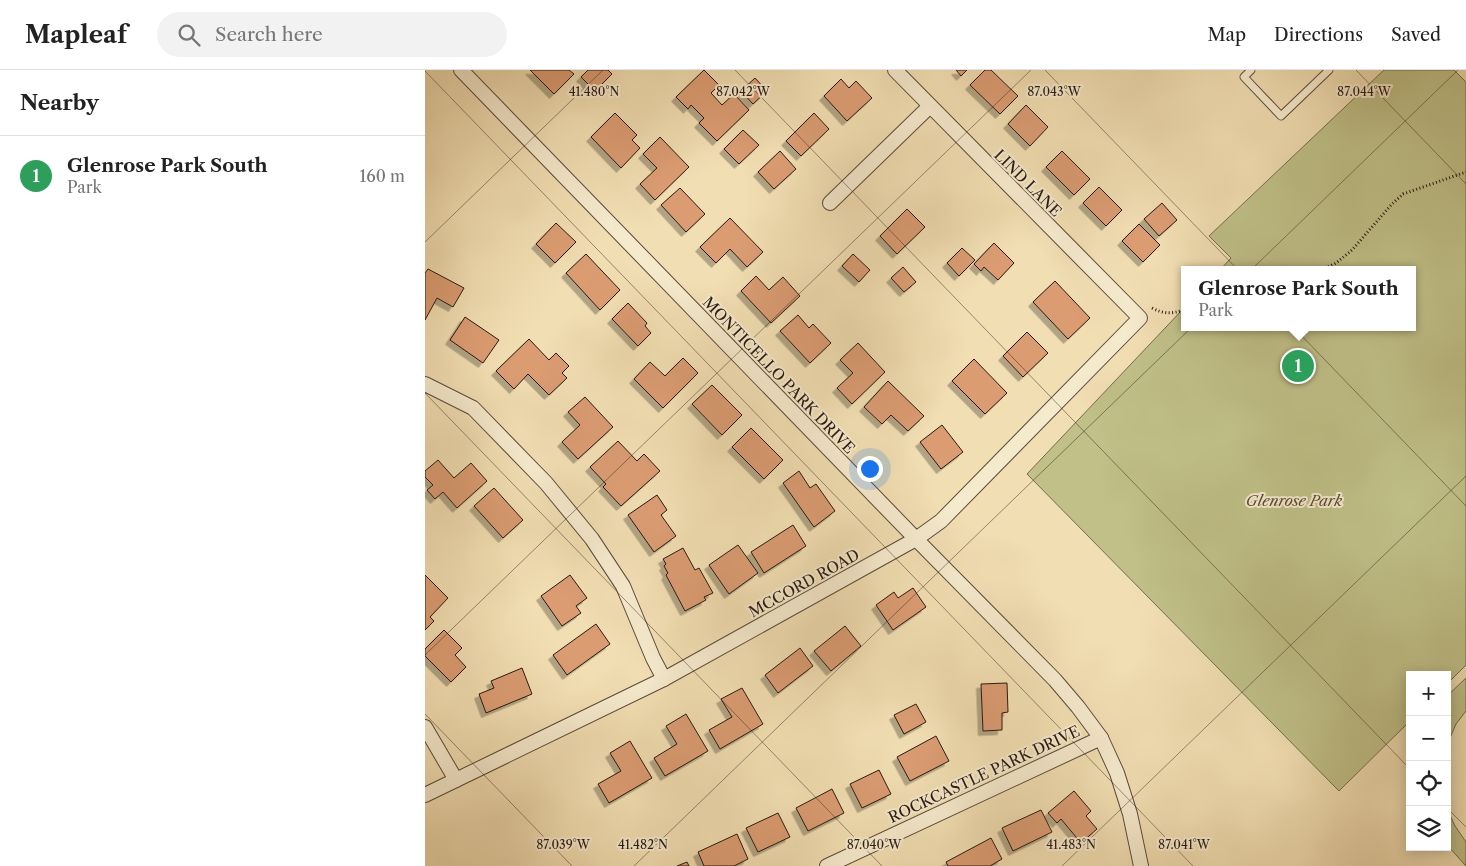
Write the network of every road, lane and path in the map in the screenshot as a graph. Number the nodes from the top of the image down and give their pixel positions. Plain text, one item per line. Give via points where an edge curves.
1 (461, 70) edge
2 (895, 70) edge
3 (1251, 70) edge
4 (1329, 70) edge
5 (930, 106) junction
6 (1466, 172) edge
7 (830, 203) dead end
8 (1330, 266) edge
9 (1150, 307) dead end
10 (1181, 311) edge
11 (1140, 318) joint
12 (425, 384) edge
13 (916, 539) junction
14 (663, 679) junction
15 (425, 727) edge
16 (1101, 738) junction
17 (456, 780) junction
18 (425, 795) edge
19 (827, 866) edge
20 (1141, 866) edge

1 - 13 street, MONTICELLO PARK DRIVE
2 - 5 street, LIND LANE
3 - 4 lane via 1244,77 1281,116
5 - 7 street
5 - 11 street, LIND LANE
6 - 8 path via 1403,194 1352,250
9 - 10 path via 1161,313
11 - 13 street, MCCORD ROAD via 941,521
12 - 14 street via 473,408 546,483 592,539 623,586
13 - 14 street, MCCORD ROAD
13 - 16 street, MONTICELLO PARK DRIVE via 1055,680
14 - 17 street, MCCORD ROAD
15 - 17 street
16 - 19 street, ROCKCASTLE PARK DRIVE
16 - 20 street, MONTICELLO PARK DRIVE via 1120,781
17 - 18 street, MCCORD ROAD

